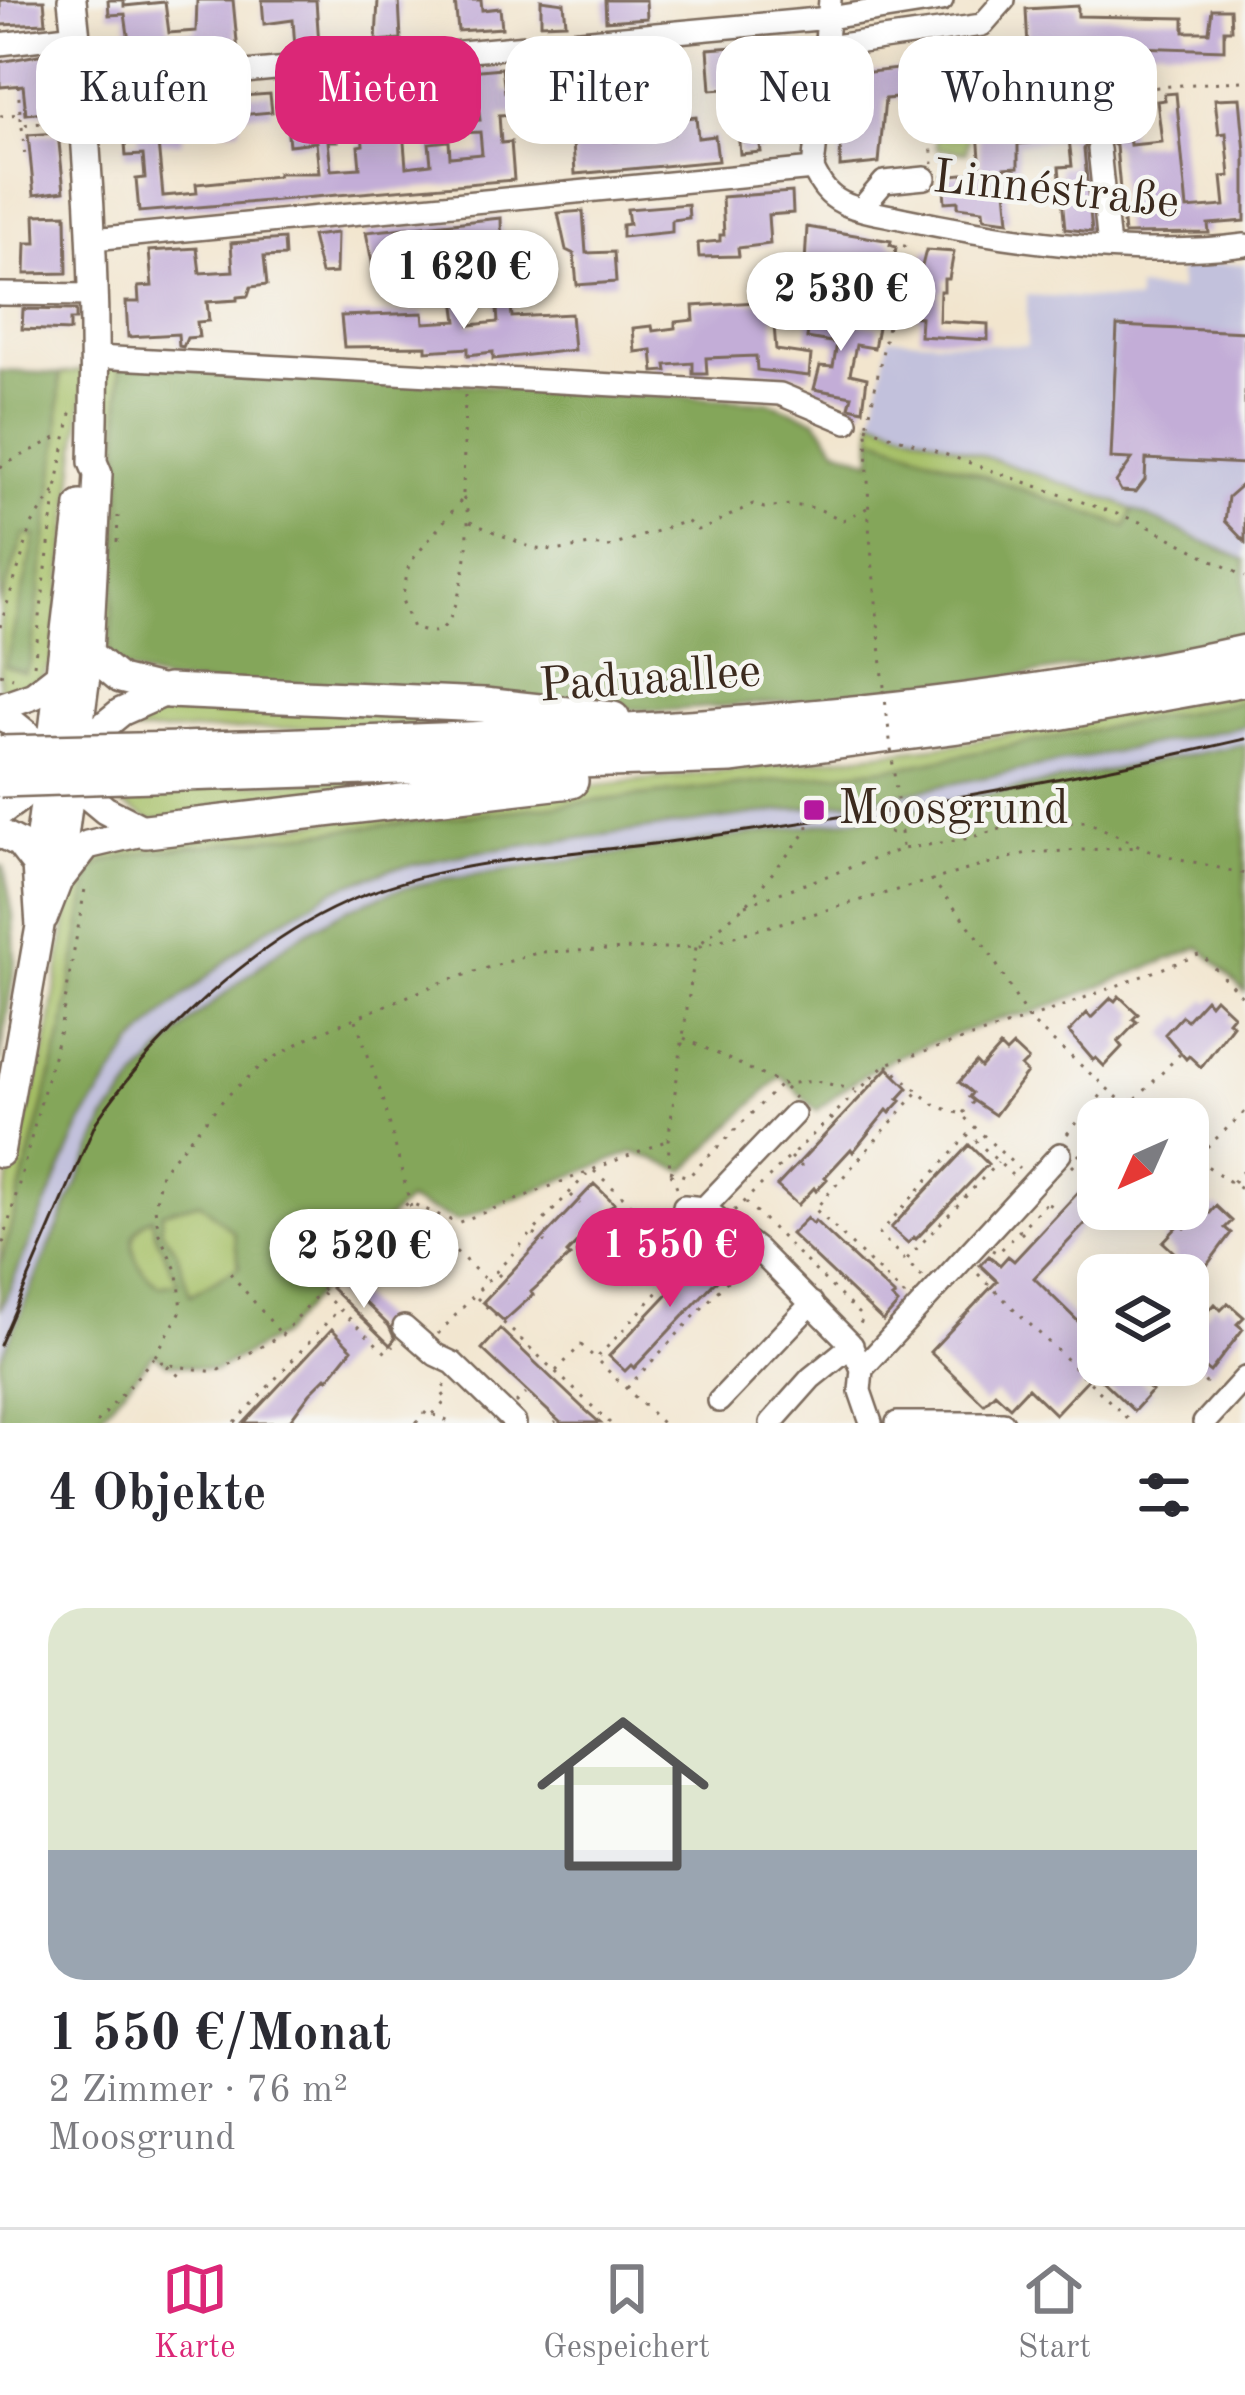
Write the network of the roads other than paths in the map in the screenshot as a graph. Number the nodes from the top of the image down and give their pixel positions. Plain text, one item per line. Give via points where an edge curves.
1 (72, 0) edge
2 (942, 0) edge
3 (1004, 0) edge
4 (830, 9) edge
5 (76, 35) joint
6 (874, 40) edge
7 (0, 44) edge
8 (251, 69) edge
9 (86, 144) edge
10 (816, 144) edge
11 (1099, 149) dead end
12 (813, 169) junction
13 (925, 178) dead end
14 (861, 209) junction
15 (93, 239) junction
16 (1245, 245) edge
17 (1109, 247) junction
18 (0, 294) edge
19 (95, 295) junction
20 (96, 357) junction
21 (857, 424) road end
22 (93, 462) junction
23 (1245, 652) edge
24 (88, 653) junction
25 (61, 674) junction
26 (1245, 680) edge
27 (168, 691) junction
28 (0, 710) edge
29 (661, 730) junction
30 (0, 754) edge
31 (732, 756) junction
32 (184, 761) junction
33 (53, 766) edge
34 (146, 831) junction
35 (0, 833) edge
36 (47, 873) junction
37 (795, 1106) road end
38 (0, 1154) edge
39 (1065, 1159) road end
40 (812, 1303) junction
41 (406, 1328) road end
42 (851, 1344) junction
43 (862, 1370) junction
44 (1245, 1378) edge
45 (719, 1401) dead end
46 (515, 1413) edge
47 (770, 1423) edge
48 (871, 1423) edge
49 (897, 1423) edge
50 (1003, 1423) edge
51 (1204, 1423) edge

1 - 5 main road
2 - 4 street
3 - 6 street via 982,25
4 - 8 street
5 - 7 street
9 - 15 main road
10 - 12 street
11 - 17 street
12 - 14 street, Linnéstraße via 830,195
12 - 15 street
13 - 14 street via 884,182
14 - 17 street, Linnéstraße via 1029,241
15 - 19 main road
16 - 17 street, Linnéstraße
18 - 19 street
19 - 20 main road
20 - 21 street via 780,394
20 - 22 main road
22 - 24 main road
22 - 25 main road via 85,474
23 - 29 highway, Paduaallee via 935,704
24 - 27 main road via 120,679
24 - 33 main road
25 - 28 main road
25 - 33 main road
26 - 31 highway, Paduaallee
27 - 29 highway via 572,712
27 - 33 main road via 122,712
28 - 33 main road
29 - 32 highway, Paduaallee
30 - 33 highway, Paduaallee, bridge
31 - 32 highway, Paduaallee
31 - 34 highway
32 - 33 highway, Paduaallee, bridge
33 - 34 main road via 105,810
33 - 36 main road
34 - 36 main road via 87,844
35 - 36 main road
36 - 38 main road
37 - 40 street via 694,1207 758,1250
39 - 43 street
40 - 42 street
40 - 45 street
41 - 46 street
42 - 43 street
42 - 47 street
43 - 48 street
44 - 51 street
49 - 50 street

